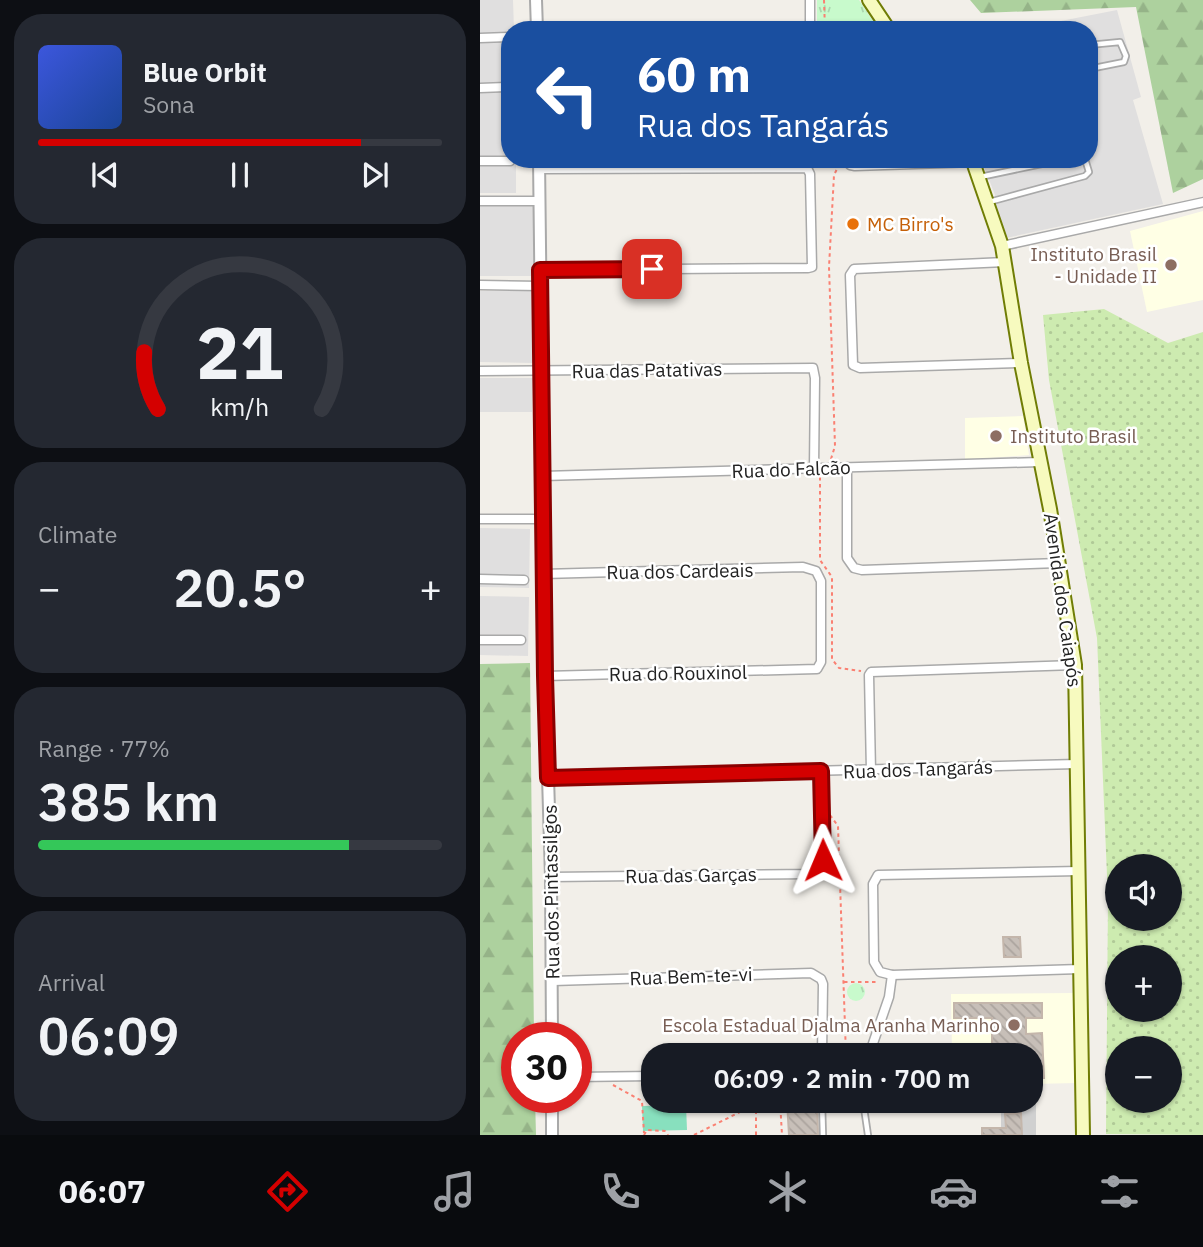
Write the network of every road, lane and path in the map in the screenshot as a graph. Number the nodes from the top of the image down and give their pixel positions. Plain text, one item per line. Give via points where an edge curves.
1 (536, 0) edge
2 (810, 0) edge
3 (824, 0) edge
4 (868, 0) edge
5 (537, 21) edge
6 (810, 21) edge
7 (825, 21) edge
8 (883, 21) edge
9 (501, 37) edge
10 (480, 38) edge
11 (1098, 44) edge
12 (1098, 67) edge
13 (501, 87) edge
14 (480, 88) edge
15 (480, 161) edge
16 (501, 161) edge
17 (539, 168) edge
18 (806, 168) edge
19 (836, 168) edge
20 (976, 168) edge
21 (1022, 168) edge
22 (1087, 168) edge
23 (979, 177) junction
24 (480, 201) edge
25 (539, 201) junction
26 (988, 202) junction
27 (1203, 202) edge
28 (1002, 246) junction
29 (1005, 262) junction
30 (540, 270) junction
31 (480, 285) edge
32 (541, 286) junction
33 (1021, 363) junction
34 (480, 372) edge
35 (541, 372) junction
36 (1040, 462) junction
37 (847, 467) junction
38 (819, 471) junction
39 (543, 475) junction
40 (480, 519) edge
41 (543, 519) junction
42 (1058, 563) junction
43 (543, 574) junction
44 (480, 579) edge
45 (524, 580) dead end
46 (480, 640) edge
47 (521, 640) dead end
48 (1075, 665) junction
49 (812, 670) joint
50 (862, 674) dead end
51 (545, 676) junction
52 (1077, 764) junction
53 (821, 771) junction
54 (871, 771) junction
55 (548, 778) junction
56 (822, 811) junction
57 (1079, 871) junction
58 (551, 877) junction
59 (1080, 969) junction
60 (891, 978) junction
61 (553, 981) junction
62 (844, 982) junction
63 (552, 1022) edge
64 (822, 1043) edge
65 (846, 1043) edge
66 (873, 1043) edge
67 (641, 1076) edge
68 (592, 1077) edge
69 (603, 1077) junction
70 (552, 1113) edge
71 (735, 1113) edge
72 (756, 1113) edge
73 (781, 1113) edge
74 (822, 1113) edge
75 (865, 1113) edge
76 (644, 1134) edge
77 (552, 1135) edge
78 (668, 1135) edge
79 (694, 1135) edge
80 (756, 1135) edge
81 (782, 1135) edge
82 (823, 1135) edge
83 (868, 1135) edge
84 (1083, 1135) edge

1 - 5 street
2 - 6 street
3 - 7 path
4 - 8 main road
9 - 10 street
11 - 12 lane via 1120,42 1126,56 1124,62
13 - 14 street
15 - 16 street
17 - 25 street, Rua dos Pintassilgos
18 - 30 street via 810,174 812,267
19 - 38 path via 829,267 835,446
20 - 23 main road, Avenida dos Caiapós
21 - 23 lane
22 - 26 lane via 1085,176
23 - 26 main road, Avenida dos Caiapós
24 - 25 street
25 - 30 street, Rua dos Pintassilgos
26 - 28 main road, Avenida dos Caiapós
27 - 28 street
28 - 29 main road, Avenida dos Caiapós
29 - 33 main road, Avenida dos Caiapós
29 - 33 street via 857,268 850,275 853,365
30 - 32 street, Rua dos Pintassilgos
31 - 32 street
32 - 35 street, Rua dos Pintassilgos
33 - 36 main road, Avenida dos Caiapós
34 - 35 street, Rua das Patativas
35 - 38 street, Rua das Patativas via 813,368
35 - 39 street, Rua dos Pintassilgos
36 - 37 street, Rua do Falcão
36 - 42 main road, Avenida dos Caiapós
37 - 38 street, Rua do Falcão
37 - 42 street via 847,558 854,568
38 - 39 street, Rua do Falcão
38 - 50 path via 820,560 832,577 832,659 839,668
39 - 41 street, Rua dos Pintassilgos
40 - 41 street
41 - 43 street, Rua dos Pintassilgos
42 - 48 main road, Avenida dos Caiapós
43 - 49 street, Rua dos Cardeais via 803,567 816,571 821,581 821,662
43 - 51 street, Rua dos Pintassilgos
44 - 45 street
46 - 47 street
48 - 52 main road, Avenida dos Caiapós
48 - 54 street via 874,671 869,675
49 - 51 street, Rua do Rouxinol
51 - 55 street, Rua dos Pintassilgos
52 - 54 street, Rua dos Tangarás
52 - 57 main road, Avenida dos Caiapós
53 - 54 street, Rua dos Tangarás
53 - 55 street, Rua dos Tangarás
53 - 56 street
55 - 58 street, Rua dos Pintassilgos
56 - 58 street, Rua das Garças via 823,860 811,874
56 - 62 path via 838,825
57 - 59 main road, Avenida dos Caiapós
57 - 60 street via 878,875 873,884 874,962
58 - 61 street, Rua dos Pintassilgos
59 - 60 street
59 - 84 main road, Avenida dos Caiapós
60 - 62 path
60 - 66 street
61 - 63 street, Rua dos Pintassilgos
61 - 64 street, Rua Bem-te-vi via 811,972 823,984
62 - 65 path
67 - 69 street
68 - 69 street
69 - 76 path via 642,1101
70 - 77 street
71 - 79 path
72 - 80 path
73 - 81 path
74 - 82 lane
75 - 83 lane
76 - 78 path via 663,1130

